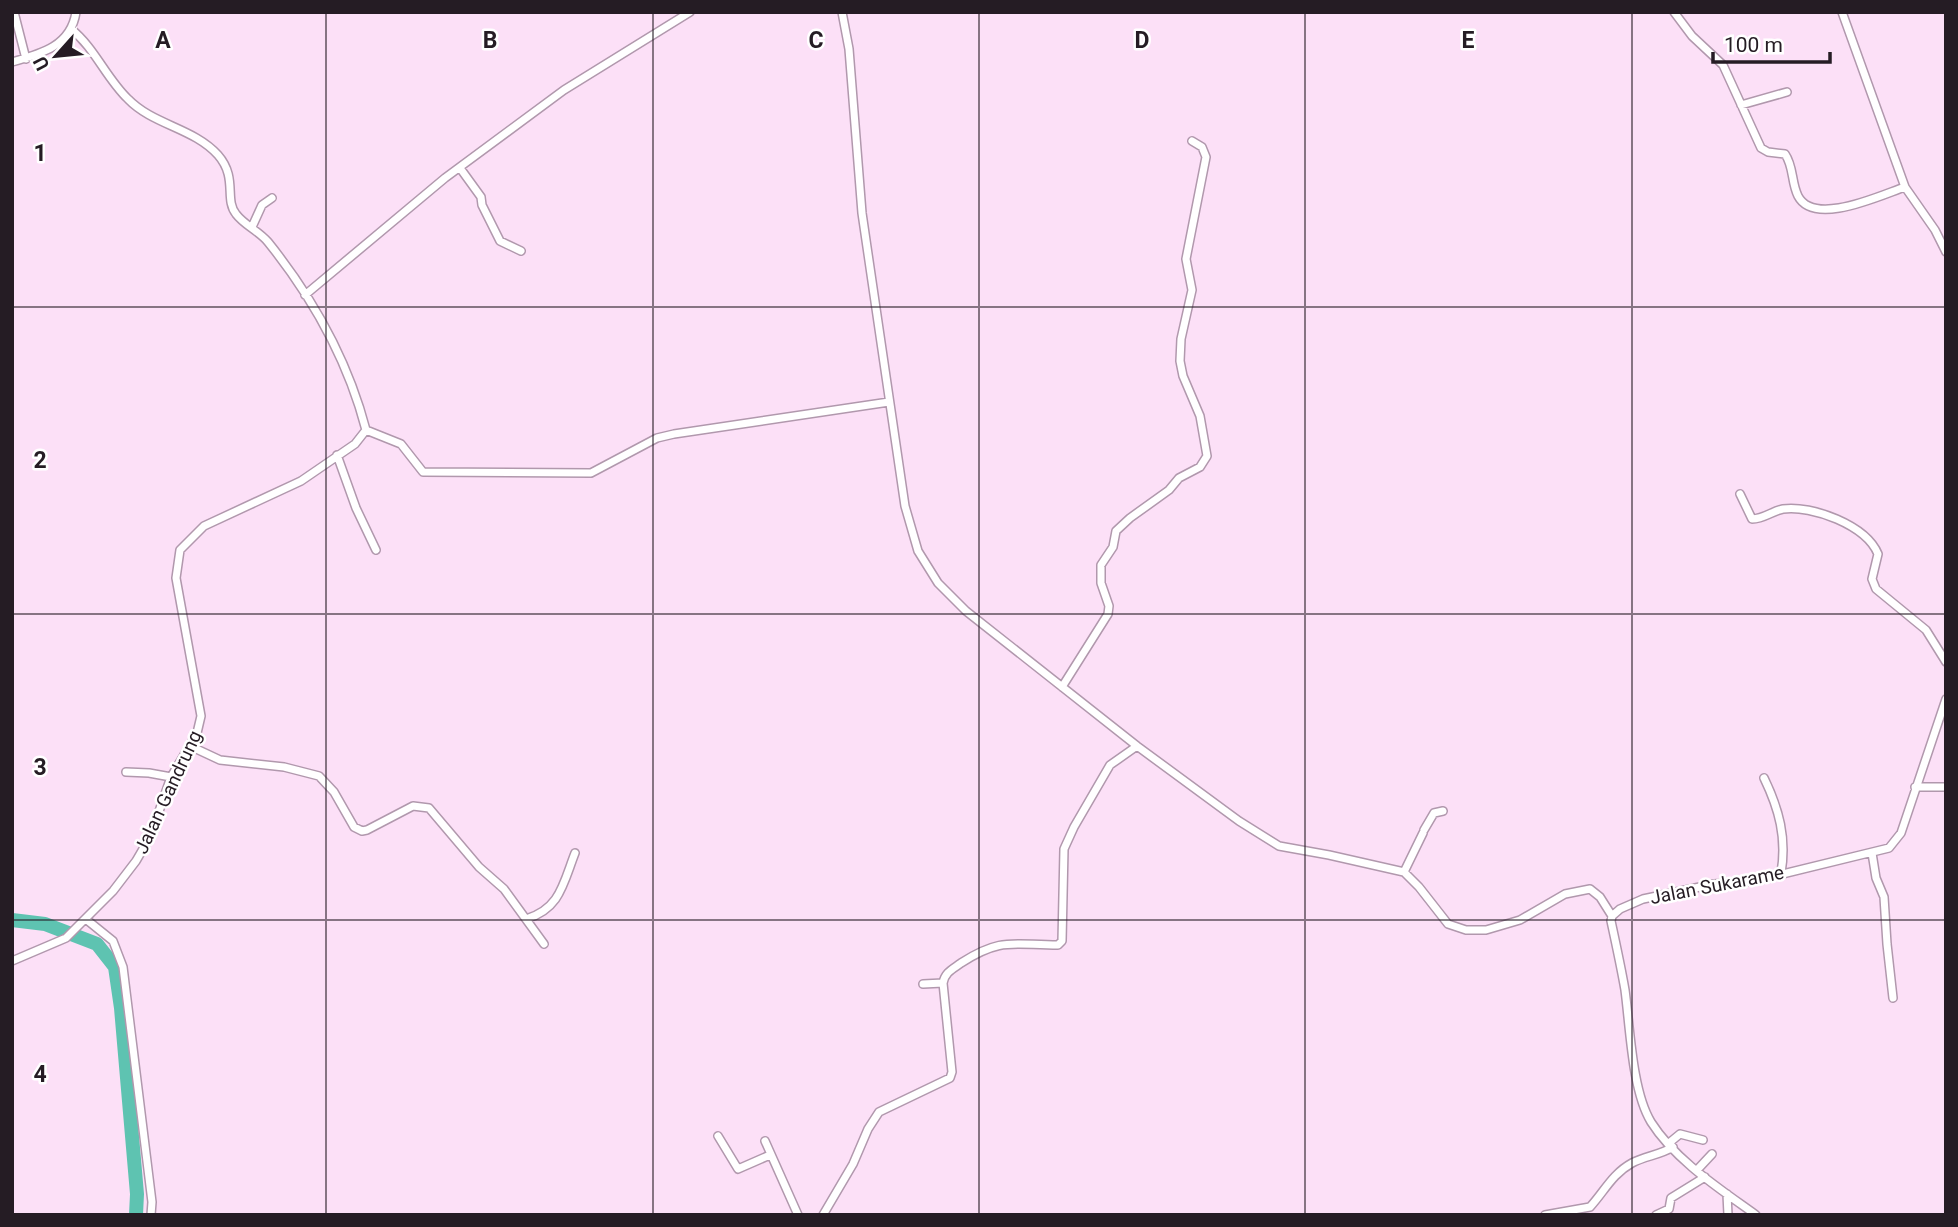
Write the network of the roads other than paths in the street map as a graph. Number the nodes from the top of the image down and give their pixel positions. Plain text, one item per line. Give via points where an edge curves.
1 (14, 12) edge
2 (76, 12) edge
3 (690, 12) edge
4 (842, 12) edge
5 (1674, 12) edge
6 (1842, 12) edge
7 (71, 29) junction
8 (26, 58) junction
9 (12, 62) edge
10 (1787, 92) dead end
11 (1745, 103) junction
12 (1192, 141) dead end
13 (460, 168) junction
14 (1905, 187) junction
15 (272, 198) dead end
16 (252, 227) junction
17 (521, 251) dead end
18 (1946, 252) edge
19 (305, 295) junction
20 (889, 402) junction
21 (366, 430) junction
22 (337, 455) junction
23 (1740, 494) dead end
24 (376, 550) dead end
25 (1946, 662) edge
26 (1062, 687) junction
27 (1946, 699) edge
28 (190, 746) junction
29 (1137, 746) junction
30 (126, 772) dead end
31 (171, 777) junction
32 (1764, 778) dead end
33 (1915, 787) junction
34 (1946, 787) edge
35 (1443, 811) dead end
36 (575, 853) dead end
37 (1872, 853) junction
38 (1404, 872) junction
39 (1781, 873) junction
40 (1612, 916) junction
41 (526, 919) junction
42 (84, 922) junction
43 (544, 944) dead end
44 (12, 961) edge
45 (943, 982) junction
46 (923, 984) dead end
47 (1893, 998) dead end
48 (718, 1136) dead end
49 (1703, 1140) dead end
50 (765, 1141) dead end
51 (1672, 1145) junction
52 (1712, 1154) dead end
53 (770, 1155) junction
54 (1697, 1170) junction
55 (1704, 1177) junction
56 (1727, 1194) junction
57 (151, 1215) edge
58 (798, 1215) edge
59 (822, 1215) edge
60 (1545, 1215) edge
61 (1656, 1215) edge
62 (1728, 1215) edge
63 (1756, 1215) edge

1 - 8 street
2 - 7 street
3 - 13 street via 564,90
4 - 20 street via 862,213
5 - 11 street via 1723,65
6 - 14 street
7 - 8 street via 63,42
7 - 16 street via 135,106 217,154 231,178 234,212
8 - 9 street
10 - 11 street
11 - 14 street via 1755,140 1768,152 1785,155 1805,205 1837,209
12 - 26 street via 1202,147 1206,157 1186,259 1192,290 1180,361 1200,415 1207,456 1200,467 1116,531 1112,549 1101,565 1108,614
13 - 17 street via 481,197 500,241
13 - 19 street
14 - 18 street
15 - 16 street via 262,205
16 - 19 street
19 - 21 street via 349,376
20 - 21 street via 657,438 592,473 423,472 401,444
20 - 26 street via 905,506 918,551 938,583 966,611
21 - 22 street, Jalan Gandrung
22 - 24 street
22 - 28 street, Jalan Gandrung via 301,481 204,526 180,550 176,578 201,716
23 - 25 street via 1752,519 1783,509 1802,511 1860,531 1878,554 1872,579 1876,589 1926,630
26 - 29 street
27 - 33 street, Jalan Sukarame
28 - 31 street, Jalan Gandrung
28 - 41 street via 220,760 284,766 313,774 327,784 354,827 362,831 413,806 429,808
29 - 38 street via 1279,846
29 - 45 street via 1110,765 1064,849 1062,941 1058,945 993,945 948,972
30 - 31 street
31 - 42 street, Jalan Gandrung via 150,837 136,861
32 - 39 street via 1784,836
33 - 34 street
33 - 37 street, Jalan Sukarame via 1899,837 1889,848
35 - 38 street via 1434,813
36 - 41 street via 554,904
37 - 39 street, Jalan Sukarame
37 - 47 street via 1884,897
38 - 40 street via 1448,924 1466,930 1486,930 1520,920 1565,894 1590,889
39 - 40 street, Jalan Sukarame via 1643,899
40 - 51 street via 1642,1099 1650,1120
41 - 43 street
42 - 44 street, Jalan Gandrung via 66,938
42 - 57 street via 113,941 123,967
45 - 46 street
45 - 59 street via 950,1078 879,1112
48 - 53 street via 738,1169
49 - 51 street via 1680,1134
50 - 53 street
51 - 54 street
51 - 60 street via 1621,1170 1588,1208
52 - 54 street
53 - 58 street
54 - 55 street
55 - 56 street
55 - 61 street via 1671,1198 1669,1209
56 - 62 street
56 - 63 street

